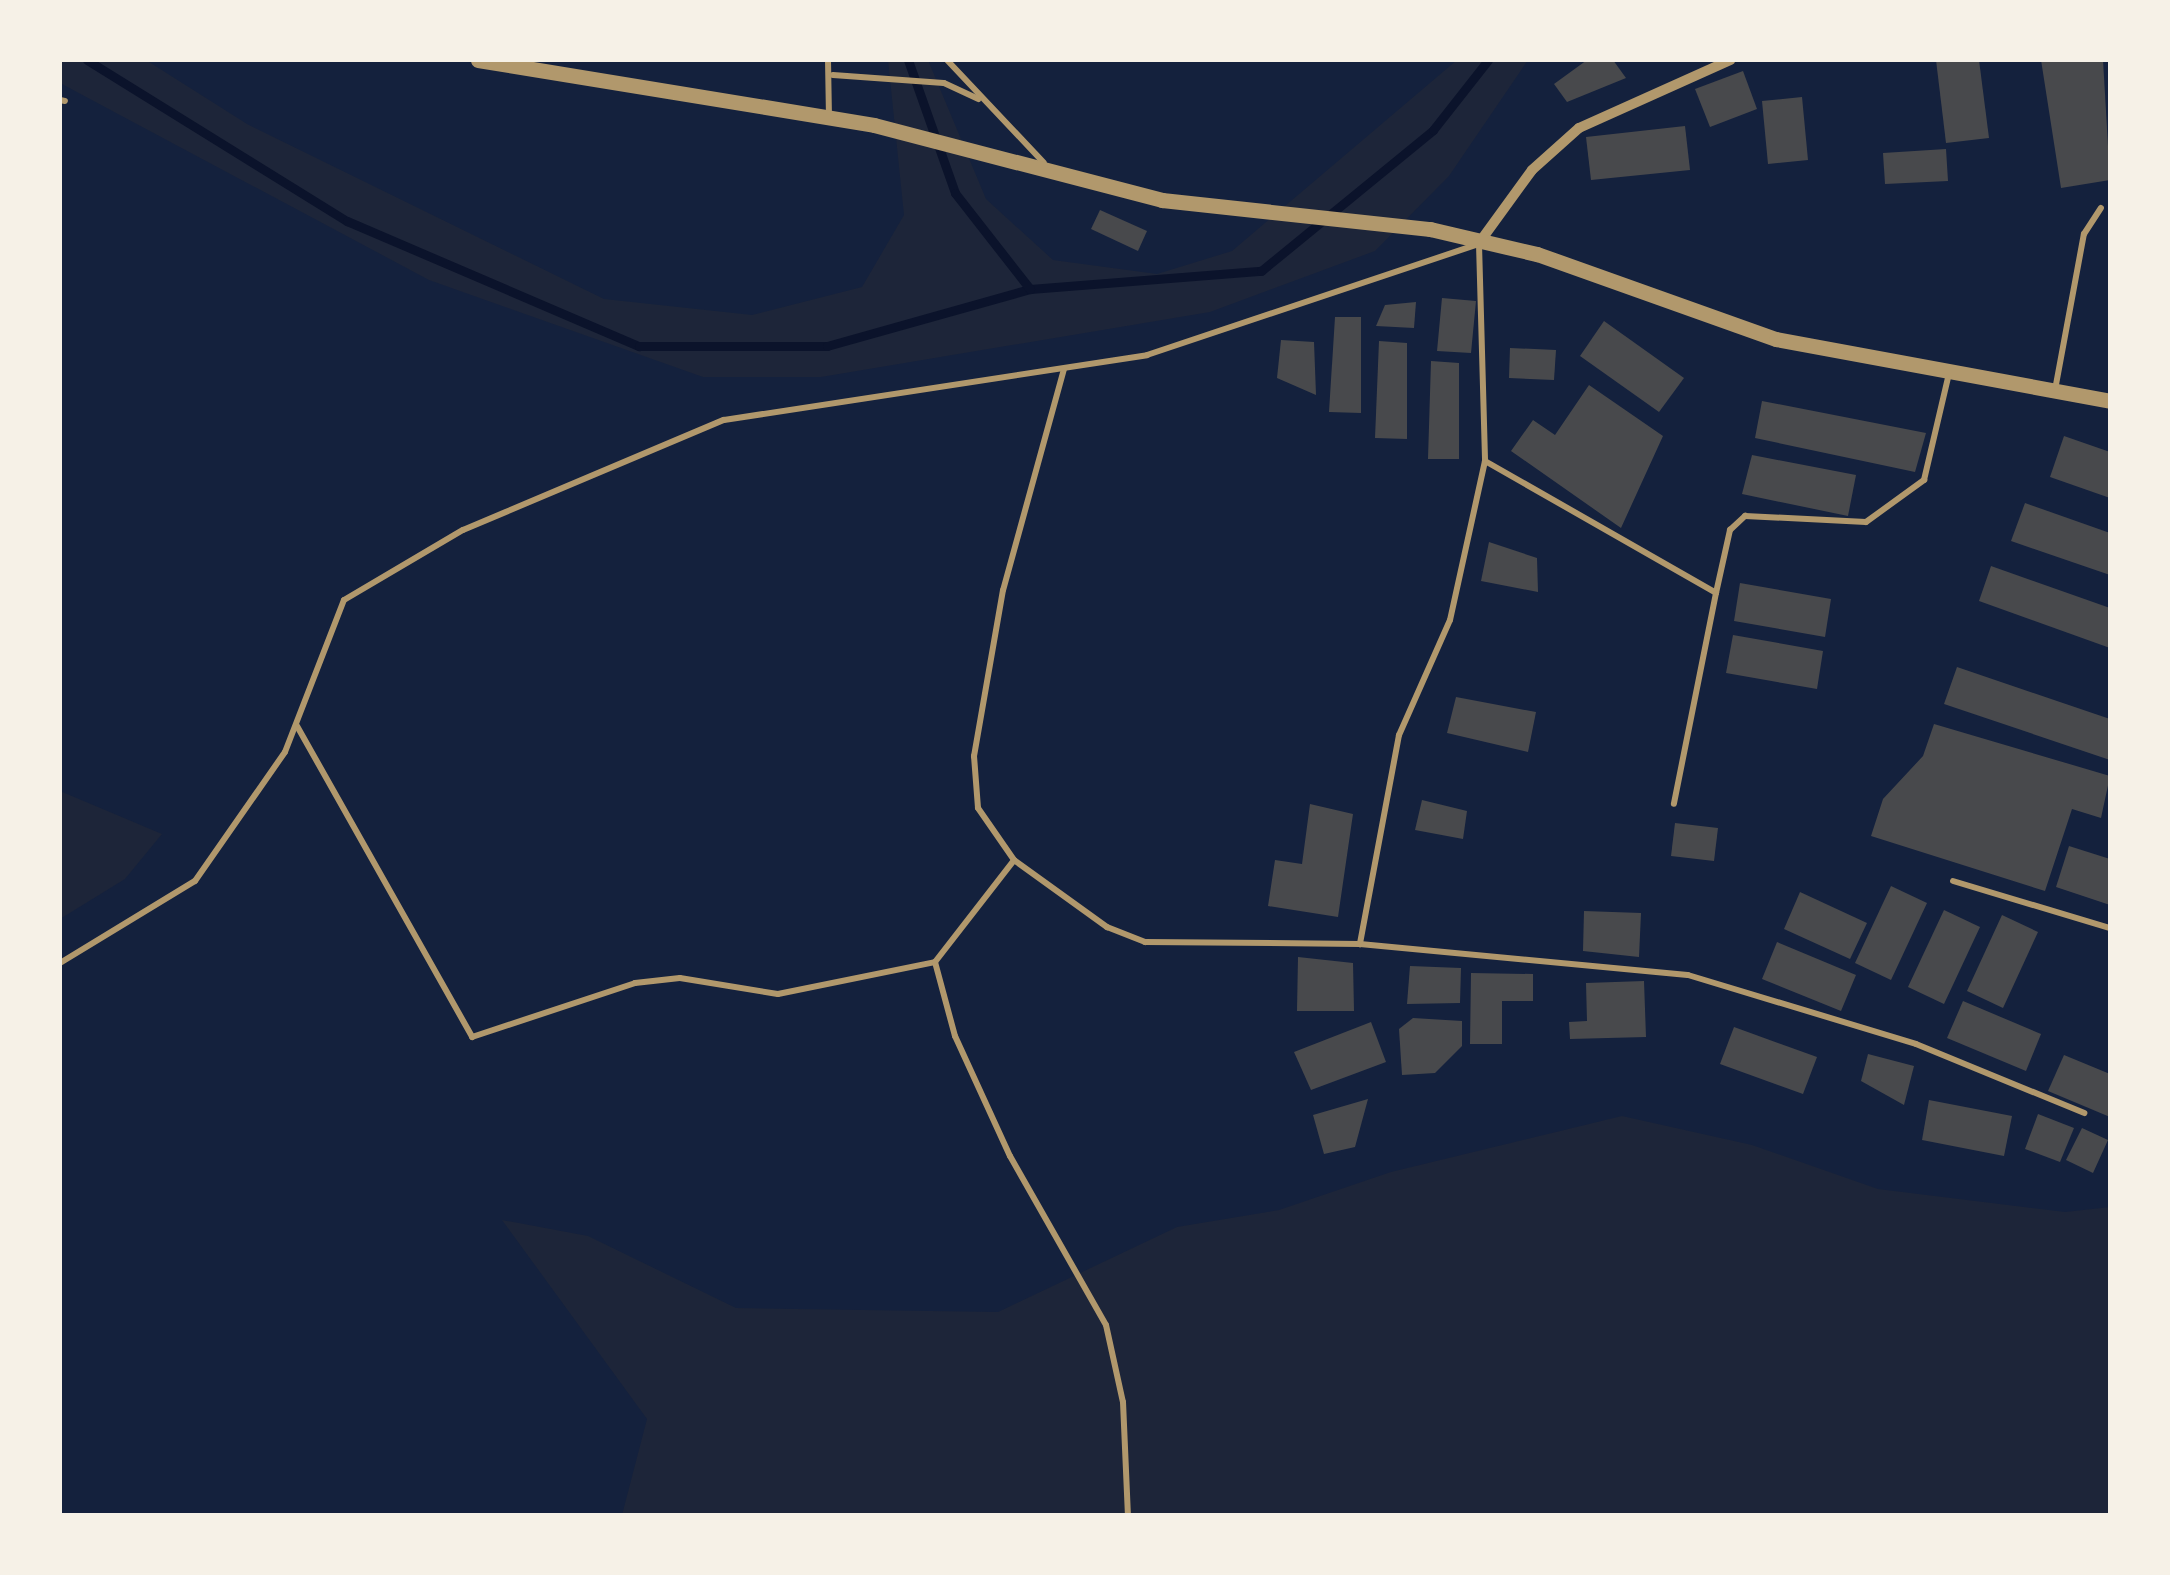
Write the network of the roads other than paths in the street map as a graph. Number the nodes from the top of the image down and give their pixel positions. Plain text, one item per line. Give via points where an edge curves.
1 (478, 60) edge
2 (828, 60) edge
3 (947, 60) edge
4 (1730, 60) edge
5 (833, 75) junction
6 (979, 99) junction
7 (828, 117) junction
8 (1044, 162) junction
9 (2102, 208) dead end
10 (1479, 244) junction
11 (1064, 369) junction
12 (1950, 372) junction
13 (2055, 391) junction
14 (2110, 401) edge
15 (1485, 461) junction
16 (1716, 593) junction
17 (298, 726) junction
18 (1674, 804) dead end
19 (1014, 860) junction
20 (1953, 881) dead end
21 (2110, 928) edge
22 (1360, 944) junction
23 (935, 962) junction
24 (60, 963) edge
25 (2084, 1113) dead end
26 (1128, 1515) edge

1 - 7 street
2 - 5 lane
3 - 6 lane
4 - 10 street via 1579,128 1522,181
5 - 6 lane via 944,83
5 - 7 lane
6 - 8 lane
7 - 8 street
8 - 10 street via 1180,203 1430,229
9 - 13 lane via 2084,234
10 - 11 lane via 1147,355
10 - 12 street via 1537,254 1776,339
10 - 15 lane
11 - 17 lane via 724,420 463,530 344,600
11 - 19 lane via 1003,590 974,756 978,808
12 - 13 street
12 - 16 lane via 1924,480 1866,522 1745,516 1730,530
13 - 14 street
15 - 16 lane
15 - 22 lane via 1450,620 1399,735
16 - 18 lane
17 - 23 lane via 472,1037 635,984 680,978 778,994
17 - 24 lane via 195,881
19 - 22 lane via 1107,927 1145,942
19 - 23 lane
20 - 21 lane
22 - 25 lane via 1688,975 1916,1044
23 - 26 lane via 955,1036 1010,1156 1106,1326 1122,1402

